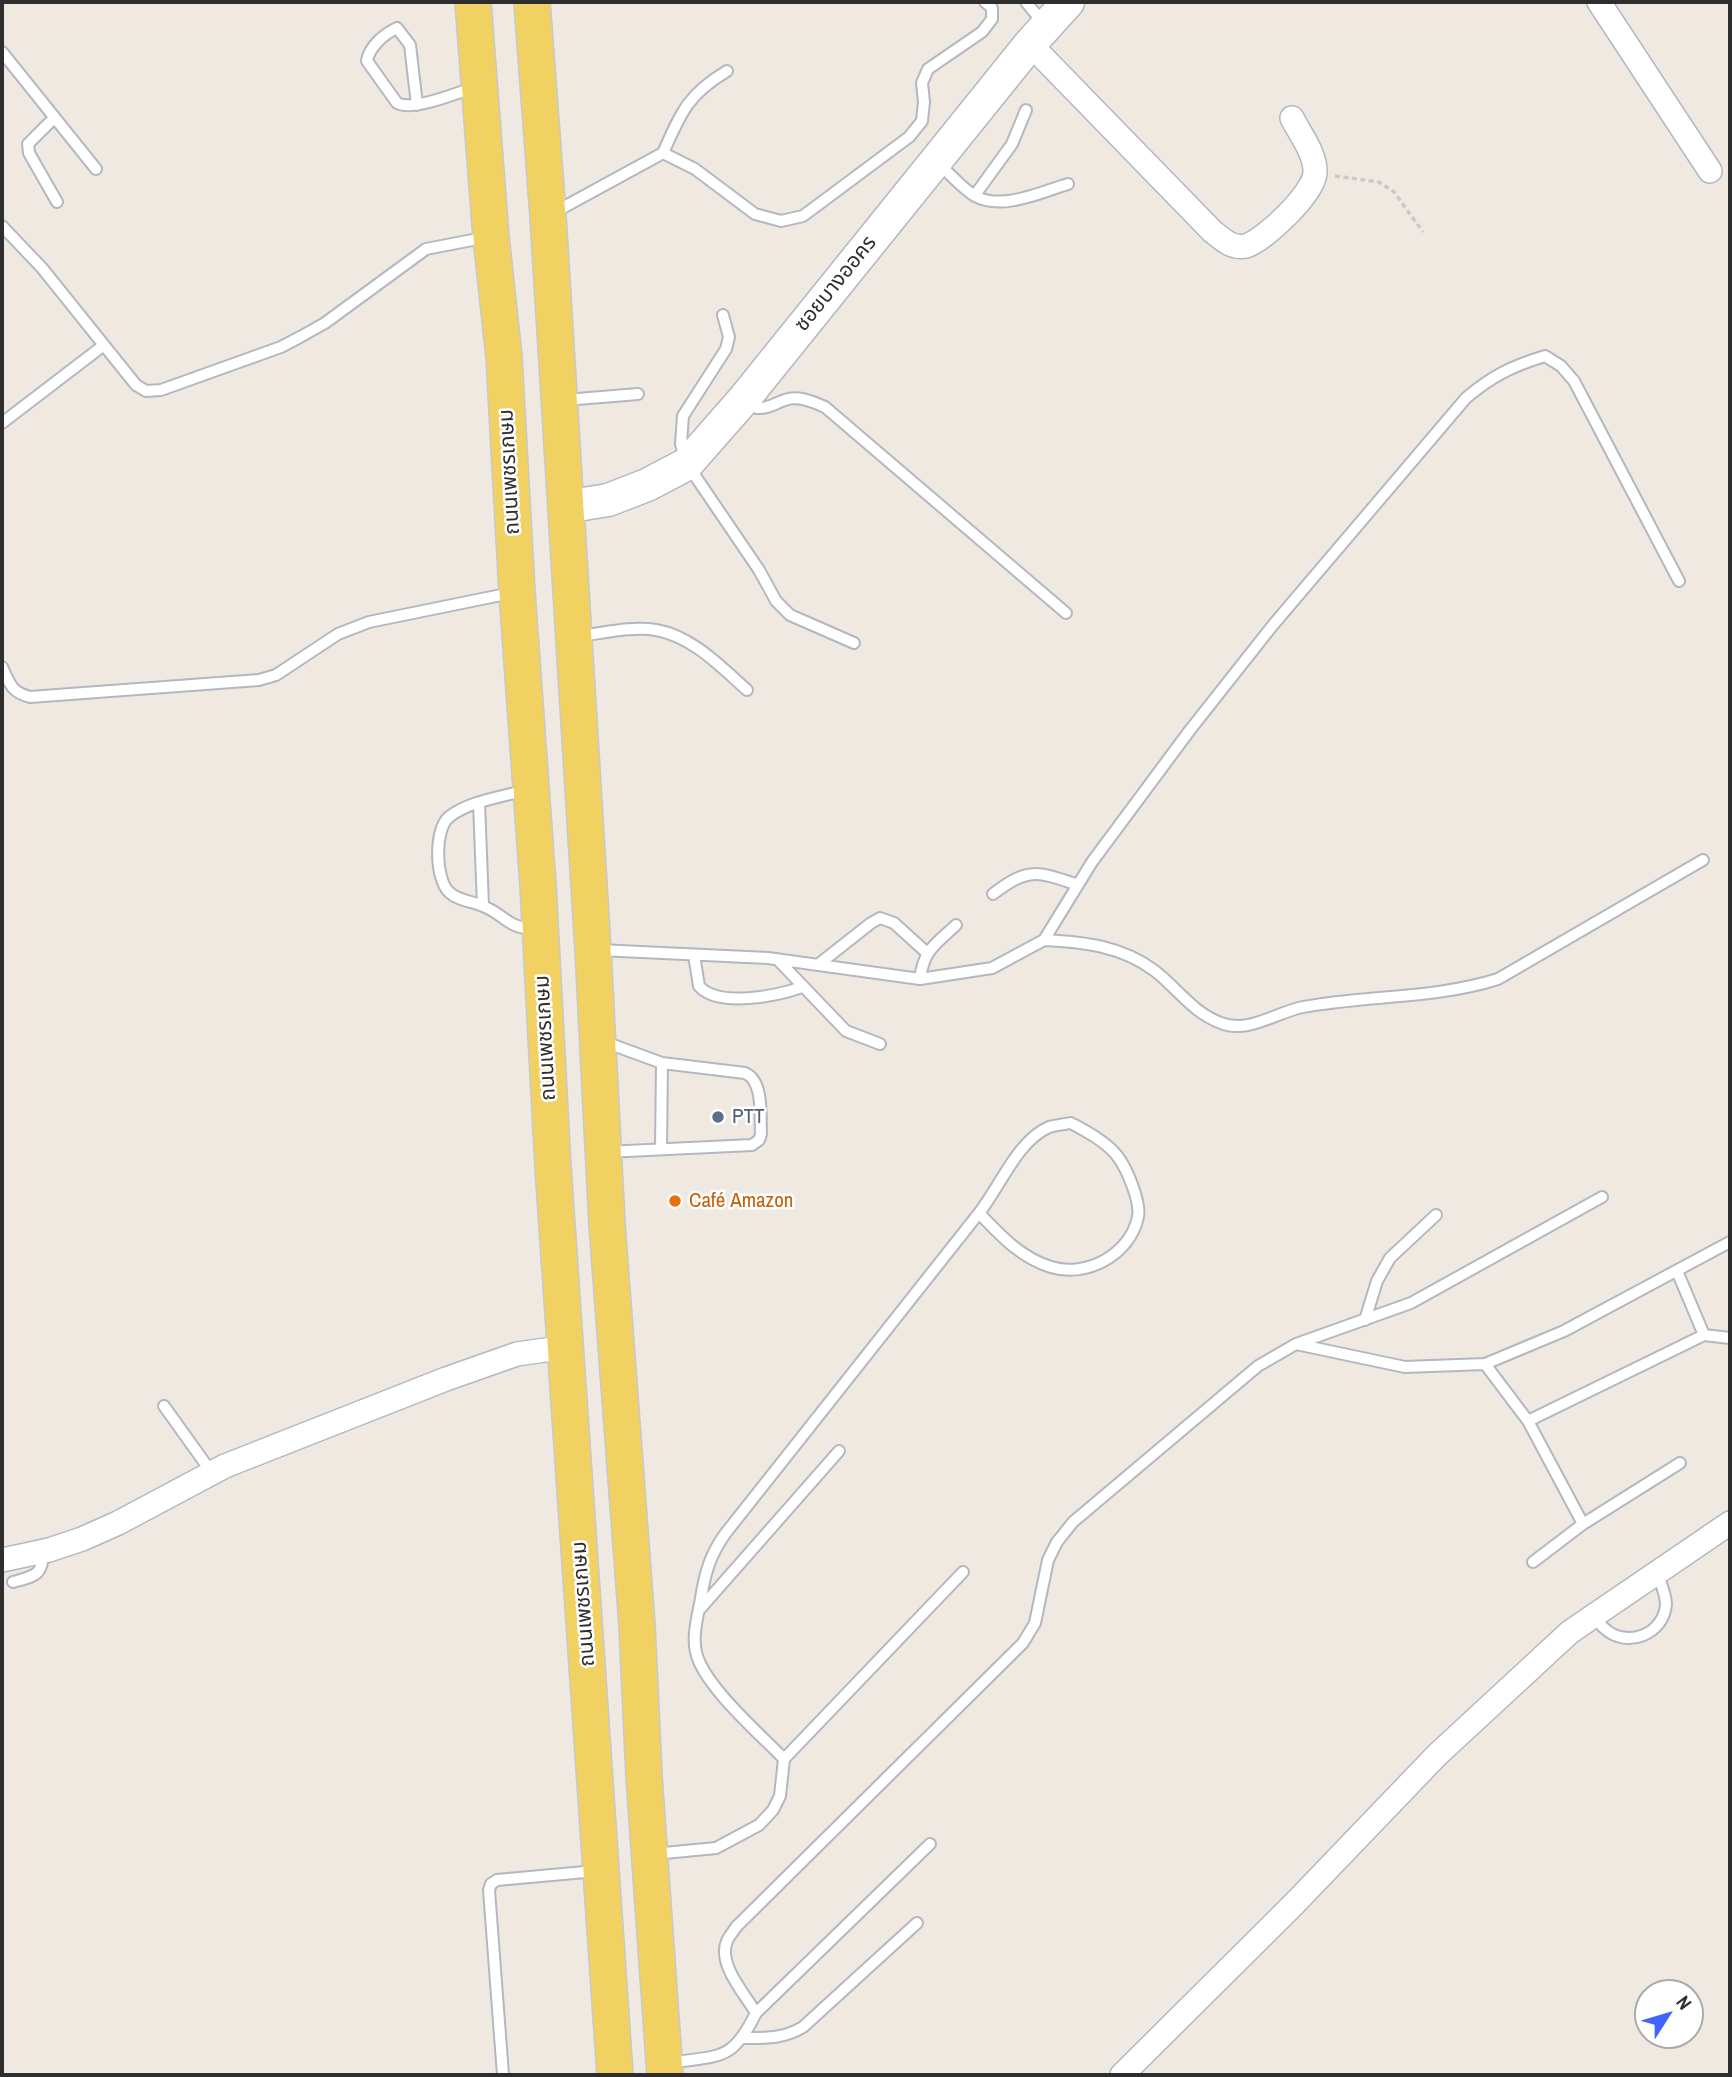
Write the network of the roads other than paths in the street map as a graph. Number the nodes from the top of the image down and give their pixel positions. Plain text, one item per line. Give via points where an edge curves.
1 (474, 2) edge
2 (532, 2) edge
3 (985, 2) edge
4 (1026, 2) edge
5 (1068, 2) edge
6 (1599, 2) edge
7 (1038, 35) junction
8 (2, 52) edge
9 (727, 71) dead end
10 (479, 86) junction
11 (417, 105) junction
12 (1026, 110) dead end
13 (54, 118) junction
14 (1292, 118) dead end
15 (663, 153) junction
16 (935, 160) junction
17 (96, 169) dead end
18 (1710, 171) dead end
19 (1068, 184) dead end
20 (975, 195) junction
21 (57, 202) dead end
22 (548, 216) junction
23 (2, 226) edge
24 (491, 237) junction
25 (723, 315) dead end
26 (104, 345) junction
27 (638, 394) dead end
28 (744, 399) junction
29 (559, 401) junction
30 (2, 423) edge
31 (687, 464) junction
32 (565, 507) junction
33 (1679, 581) dead end
34 (517, 592) junction
35 (1066, 613) dead end
36 (573, 637) junction
37 (854, 643) dead end
38 (2, 667) edge
39 (747, 690) dead end
40 (532, 788) junction
41 (479, 803) junction
42 (1703, 860) dead end
43 (1077, 885) junction
44 (993, 894) dead end
45 (483, 906) junction
46 (956, 925) dead end
47 (541, 930) junction
48 (1044, 940) junction
49 (593, 950) junction
50 (927, 953) junction
51 (694, 955) junction
52 (777, 959) junction
53 (819, 964) junction
54 (920, 979) junction
55 (802, 987) junction
56 (596, 1039) junction
57 (880, 1044) dead end
58 (662, 1063) junction
59 (661, 1149) junction
60 (604, 1152) junction
61 (1602, 1197) dead end
62 (979, 1213) junction
63 (1436, 1215) dead end
64 (1730, 1242) edge
65 (1677, 1270) junction
66 (1365, 1320) junction
67 (1704, 1335) junction
68 (1730, 1338) edge
69 (1296, 1344) junction
70 (566, 1347) junction
71 (1485, 1364) junction
72 (164, 1406) dead end
73 (1528, 1421) junction
74 (839, 1451) dead end
75 (1680, 1463) dead end
76 (212, 1473) junction
77 (1730, 1523) edge
78 (1583, 1524) junction
79 (43, 1552) junction
80 (2, 1560) edge
81 (1533, 1562) dead end
82 (1657, 1572) junction
83 (963, 1573) dead end
84 (13, 1582) dead end
85 (698, 1612) junction
86 (1595, 1614) junction
87 (784, 1759) junction
88 (930, 1844) dead end
89 (651, 1854) junction
90 (602, 1870) junction
91 (917, 1923) dead end
92 (756, 2013) junction
93 (742, 2038) junction
94 (665, 2070) edge
95 (503, 2075) edge
96 (615, 2075) edge
97 (1122, 2075) edge

1 - 10 main road, ถนนเพชรเกษม
2 - 22 main road
3 - 15 lane via 992,8 992,19 982,32 928,69 922,83 922,121 909,137 803,216 781,222 755,214 695,169
4 - 7 lane
5 - 7 street, ซอยบางออคร
6 - 18 street
7 - 14 street via 1212,231 1232,246 1245,246 1266,234 1306,195 1315,175 1310,153
7 - 16 street, ซอยบางออคร
8 - 13 lane
9 - 15 lane via 692,96
10 - 11 lane
10 - 24 main road, ถนนเพชรเกษม
11 - 11 lane via 397,103 367,61 370,50 397,27 410,45
12 - 20 lane via 1012,144
13 - 17 lane
13 - 21 lane via 28,144
15 - 22 lane
16 - 20 lane
16 - 28 street, ซอยบางออคร
19 - 20 lane via 1016,199 990,201
22 - 29 main road
23 - 26 lane
24 - 26 lane via 426,249 300,337 160,390 146,391 136,385
24 - 34 main road, ถนนเพชรเกษม via 504,357
25 - 31 lane via 729,337 726,349 683,416 681,444
26 - 30 lane
27 - 29 lane
28 - 31 street, ซอยบางออคร
28 - 35 lane via 757,408 772,407 787,398 825,407
29 - 32 main road
31 - 32 street, ซอยบางออคร via 608,500
31 - 37 lane via 776,601 790,615
32 - 36 main road
33 - 43 lane via 1574,382 1545,356 1516,365 1466,398 1273,625
34 - 38 lane via 369,622 338,634 276,675 259,680 30,698 17,694
34 - 40 main road, ถนนเพชรเกษม
36 - 39 lane via 635,629 674,634
36 - 49 main road
40 - 41 lane
40 - 47 main road, ถนนเพชรเกษม
41 - 45 lane
41 - 45 lane via 443,822 439,870 447,891
42 - 48 lane via 1498,979 1468,989 1301,1007 1248,1025 1225,1025 1204,1016 1154,970 1119,950
43 - 44 lane via 1046,874 1023,874
43 - 48 lane
45 - 47 lane via 520,929
46 - 50 lane
47 - 70 main road, ถนนเพชรเกษม
48 - 54 lane via 992,968
49 - 51 lane
49 - 56 main road
50 - 53 lane via 894,923 880,918
50 - 54 lane
51 - 52 lane
51 - 55 lane via 699,986 711,996 771,997
52 - 53 lane
52 - 55 lane
53 - 54 lane
55 - 57 lane via 846,1031
56 - 58 lane
56 - 60 main road
58 - 59 lane
58 - 59 lane via 752,1076 757,1083 761,1134 752,1145
59 - 60 lane
60 - 89 main road
61 - 66 lane via 1411,1303
62 - 62 lane via 1027,1144 1048,1128 1071,1123 1118,1156 1134,1188 1139,1215 1130,1237 1108,1260 1076,1271 1025,1256
62 - 85 lane via 713,1550
63 - 66 lane via 1390,1258
64 - 65 lane
65 - 67 lane
65 - 71 lane via 1564,1331
66 - 69 lane
67 - 68 lane
67 - 73 lane
69 - 71 lane via 1405,1367
69 - 92 lane via 1258,1366 1073,1522 1048,1560 1035,1623 1023,1643 736,1927 726,1943 725,1957
70 - 76 street via 494,1362
70 - 90 main road, ถนนเพชรเกษม
71 - 73 lane
72 - 76 lane
73 - 78 lane
74 - 85 lane
75 - 78 lane
76 - 79 street via 118,1523
77 - 82 street
78 - 81 lane
79 - 80 street
79 - 84 lane via 38,1573
82 - 86 street
82 - 86 lane via 1666,1602 1653,1632 1620,1637 1604,1628
83 - 87 lane
85 - 87 lane via 696,1652 711,1683
86 - 97 street via 1437,1755
87 - 89 lane via 780,1796 759,1825 716,1847
88 - 92 lane
89 - 94 main road
90 - 95 lane via 491,1884
90 - 96 main road, ถนนเพชรเกษม
91 - 93 lane via 803,2027 774,2038
92 - 93 lane
93 - 94 lane via 730,2051

